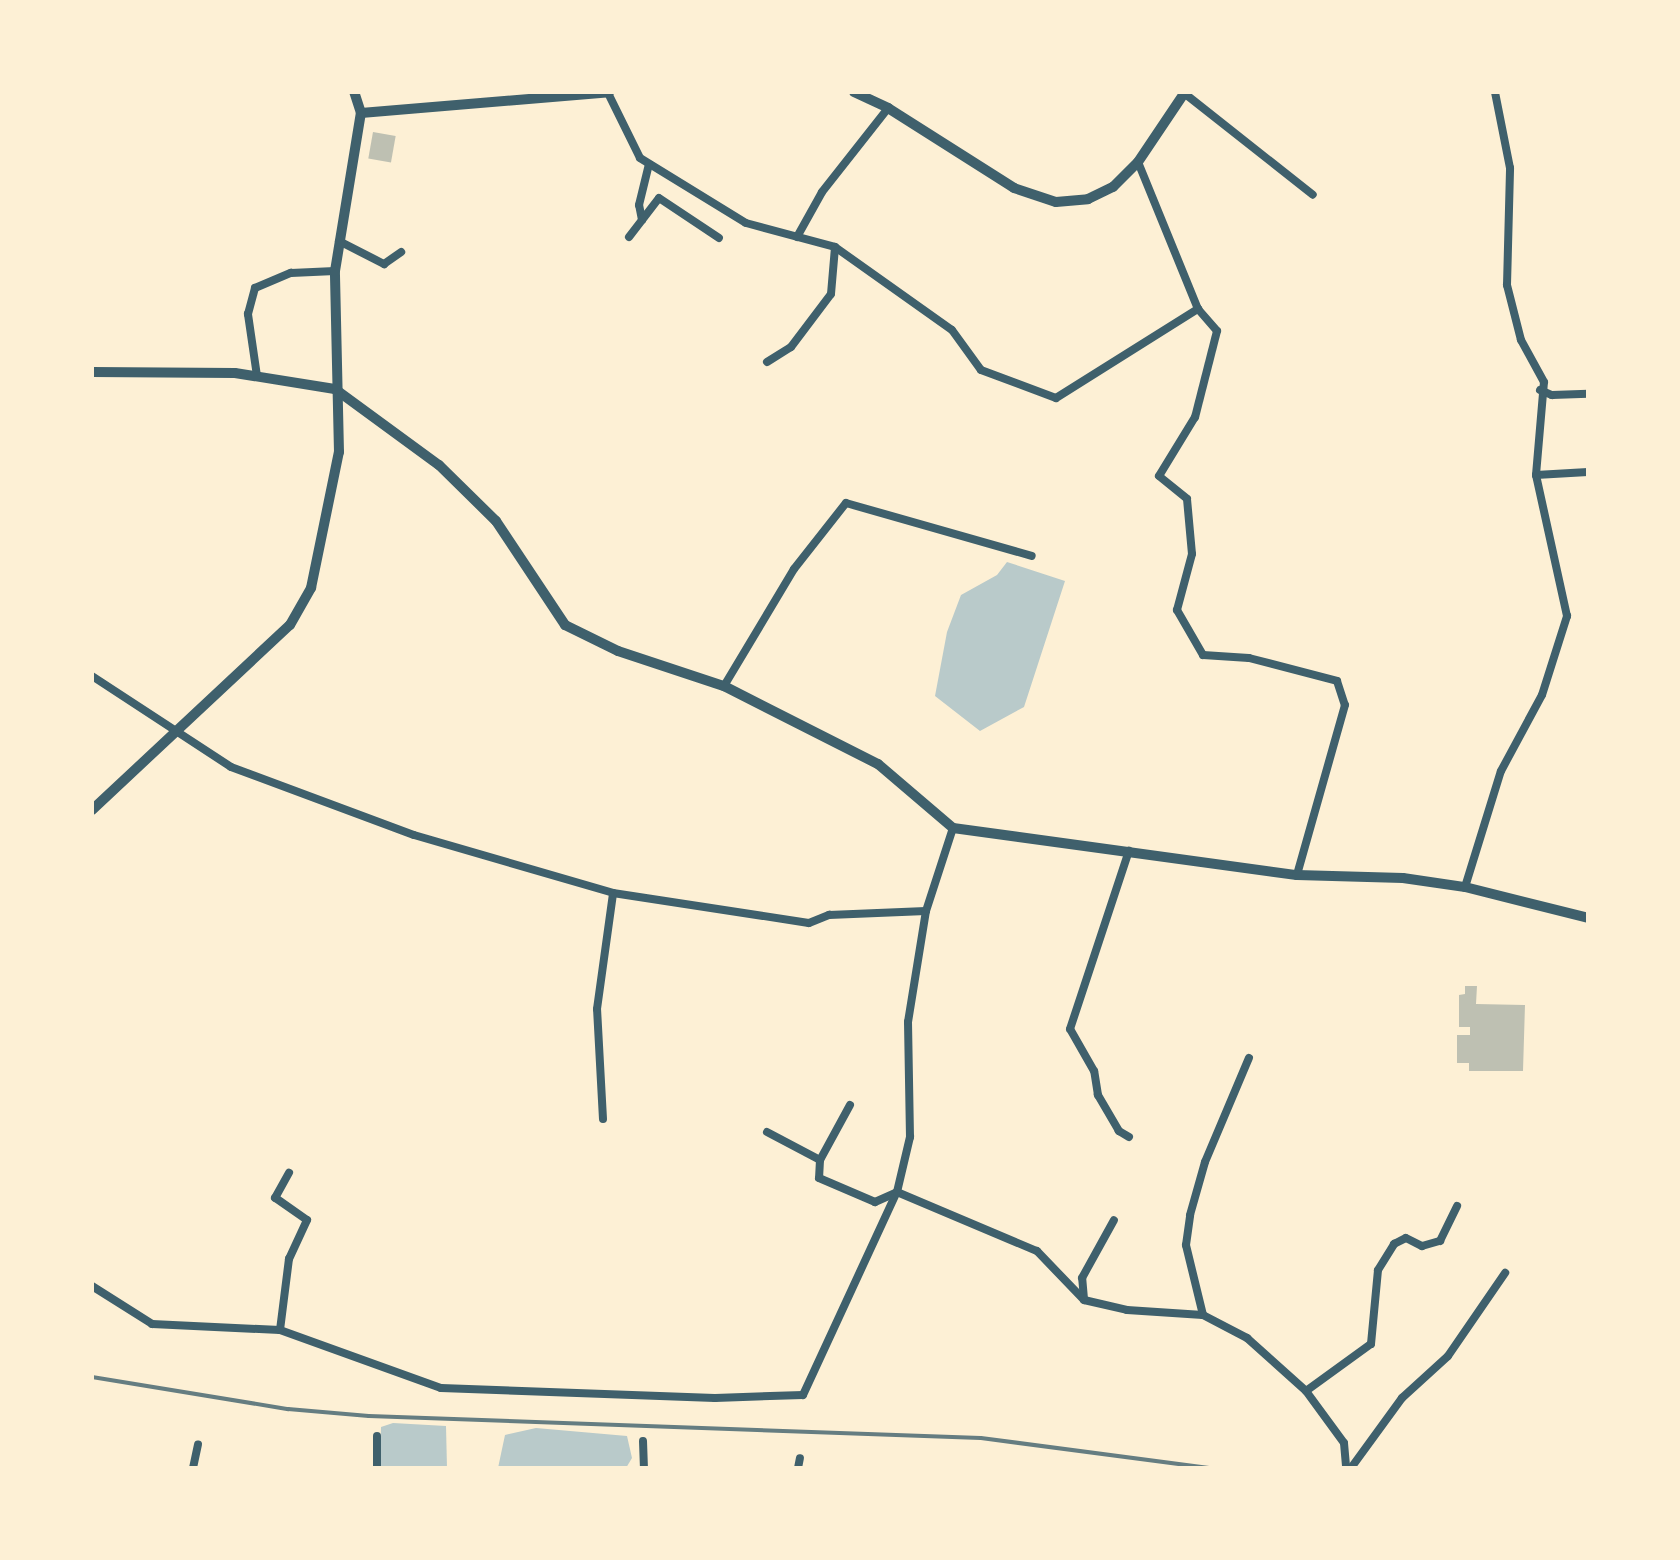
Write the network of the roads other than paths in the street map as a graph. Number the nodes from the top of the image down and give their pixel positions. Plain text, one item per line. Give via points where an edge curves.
1 (608, 92) edge
2 (854, 92) edge
3 (1184, 92) edge
4 (1495, 92) edge
5 (355, 93) edge
6 (888, 108) junction
7 (361, 113) junction
8 (1138, 162) junction
9 (649, 164) junction
10 (1313, 195) dead end
11 (642, 220) junction
12 (629, 237) dead end
13 (797, 237) junction
14 (719, 238) dead end
15 (339, 241) junction
16 (835, 247) junction
17 (401, 252) dead end
18 (335, 271) junction
19 (1198, 309) junction
20 (767, 362) dead end
21 (92, 372) edge
22 (257, 376) junction
23 (335, 389) junction
24 (1540, 390) junction
25 (1588, 394) edge
26 (1588, 472) edge
27 (1536, 475) junction
28 (1032, 556) dead end
29 (92, 676) edge
30 (724, 686) junction
31 (173, 731) junction
32 (92, 810) edge
33 (953, 828) junction
34 (1129, 851) junction
35 (1297, 875) junction
36 (1465, 887) junction
37 (613, 893) junction
38 (926, 911) junction
39 (1588, 918) edge
40 (1249, 1058) dead end
41 (850, 1105) dead end
42 (603, 1119) dead end
43 (767, 1132) dead end
44 (1129, 1137) dead end
45 (820, 1160) junction
46 (289, 1173) dead end
47 (897, 1192) junction
48 (1457, 1206) dead end
49 (1114, 1220) dead end
50 (1505, 1273) dead end
51 (92, 1286) edge
52 (1084, 1300) junction
53 (1203, 1315) junction
54 (280, 1330) junction
55 (1306, 1391) junction
56 (377, 1436) dead end
57 (643, 1441) dead end
58 (198, 1445) dead end
59 (193, 1468) edge
60 (377, 1468) edge
61 (644, 1468) edge
62 (1348, 1468) edge

1 - 7 street
1 - 9 street via 640,158
2 - 6 street
3 - 8 street
3 - 10 street
4 - 24 street via 1510,168 1507,285 1521,340 1544,382
5 - 7 street
6 - 8 street via 1014,188 1056,202 1088,199 1113,187
6 - 13 street via 822,192
7 - 15 street
8 - 19 street
9 - 11 street via 639,205
9 - 13 street via 746,223
11 - 12 street
11 - 14 street via 659,198
13 - 16 street
15 - 17 street via 384,264
15 - 18 street
16 - 19 street via 952,330 981,370 1056,398
16 - 20 street via 831,294 791,347
18 - 22 street via 291,273 255,288 248,314
18 - 23 street
19 - 35 street via 1217,331 1195,417 1159,476 1187,499 1192,554 1177,610 1203,655 1249,658 1337,681 1345,705
21 - 22 street
22 - 23 street
23 - 30 street via 439,465 496,521 565,625 618,651
23 - 31 street via 339,452 311,588 290,625 218,696
24 - 25 street
24 - 27 street
26 - 27 street
27 - 36 street via 1567,616 1542,695 1501,771
28 - 30 street via 846,503 794,569
29 - 31 street
30 - 33 street via 878,764
31 - 32 street
31 - 37 street via 231,767 292,792 414,835
33 - 34 street
33 - 38 street
34 - 35 street
34 - 44 street via 1108,901 1070,1029 1094,1071 1098,1095 1119,1131
35 - 36 street via 1403,878
36 - 39 street
37 - 38 street via 809,923 829,915
37 - 42 street via 597,1009
38 - 47 street via 908,1022 910,1137
40 - 53 street via 1205,1162 1190,1215 1186,1245
41 - 45 street
43 - 45 street
45 - 47 street via 819,1178 875,1202
46 - 54 street via 275,1198 307,1220 289,1259
47 - 52 street via 1037,1251
47 - 54 street via 803,1395 715,1398 441,1388
48 - 55 street via 1440,1241 1422,1246 1406,1238 1394,1244 1378,1270 1371,1344
49 - 52 street via 1082,1278
50 - 62 street via 1448,1356 1402,1398
51 - 54 street via 152,1324
52 - 53 street via 1127,1310
53 - 55 street via 1247,1338
55 - 62 street via 1344,1443
56 - 60 street
57 - 61 street
58 - 59 street

